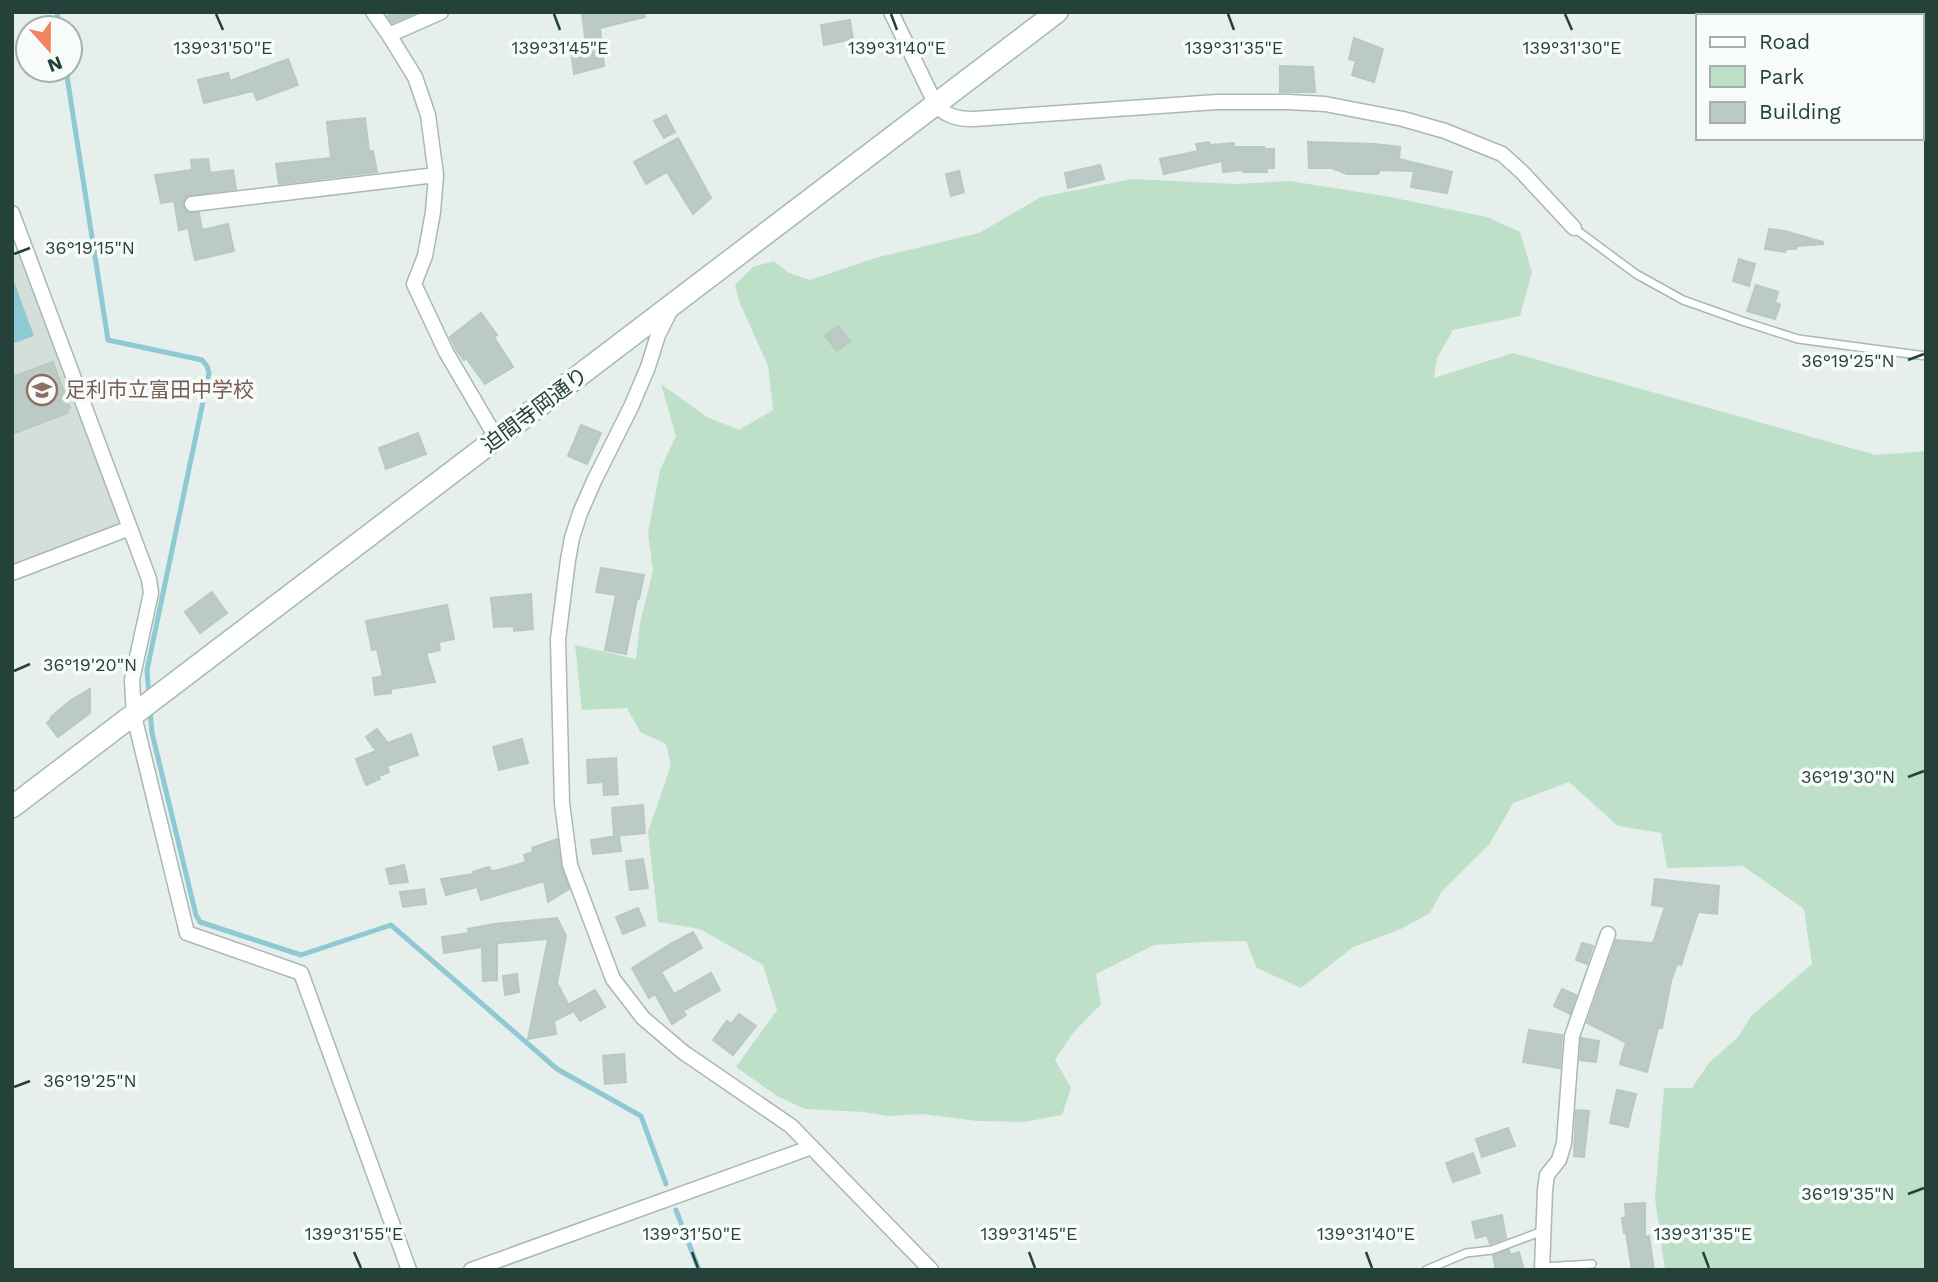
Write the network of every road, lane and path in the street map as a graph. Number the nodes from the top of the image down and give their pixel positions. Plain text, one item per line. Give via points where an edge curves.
1 (373, 12) edge
2 (440, 12) edge
3 (891, 12) edge
4 (1057, 12) edge
5 (389, 35) junction
6 (936, 105) junction
7 (436, 175) junction
8 (192, 204) dead end
9 (12, 213) edge
10 (1574, 228) joint
11 (18, 248) edge
12 (673, 304) junction
13 (1926, 356) edge
14 (497, 439) junction
15 (130, 528) junction
16 (12, 573) edge
17 (134, 716) junction
18 (12, 807) edge
19 (1608, 934) dead end
20 (812, 1147) junction
21 (1544, 1231) junction
22 (1592, 1264) dead end
23 (1542, 1268) edge
24 (409, 1270) edge
25 (471, 1270) edge
26 (931, 1270) edge
27 (1426, 1270) edge

1 - 5 street
2 - 5 street
3 - 6 street
4 - 6 street, 迫間寺岡通り
5 - 7 street via 415,77 428,116
6 - 10 street via 961,119 1216,102 1288,102 1403,119 1502,154
6 - 12 street, 迫間寺岡通り
7 - 8 street
7 - 14 street via 425,256 414,284 446,352
9 - 11 street
10 - 13 lane via 1636,274 1682,300 1798,339
11 - 15 street
12 - 14 street, 迫間寺岡通り
12 - 20 street via 572,538 558,639 562,803 570,864 613,979 643,1018 683,1052 791,1126
14 - 17 street, 迫間寺岡通り
15 - 16 street
15 - 17 street via 151,593 132,680
17 - 18 street, 迫間寺岡通り
17 - 24 street via 187,933 301,973
19 - 21 street via 1572,1036 1564,1143 1559,1160 1547,1175
20 - 25 street
20 - 26 street
21 - 23 street
21 - 27 lane via 1492,1250 1466,1253
22 - 23 lane

